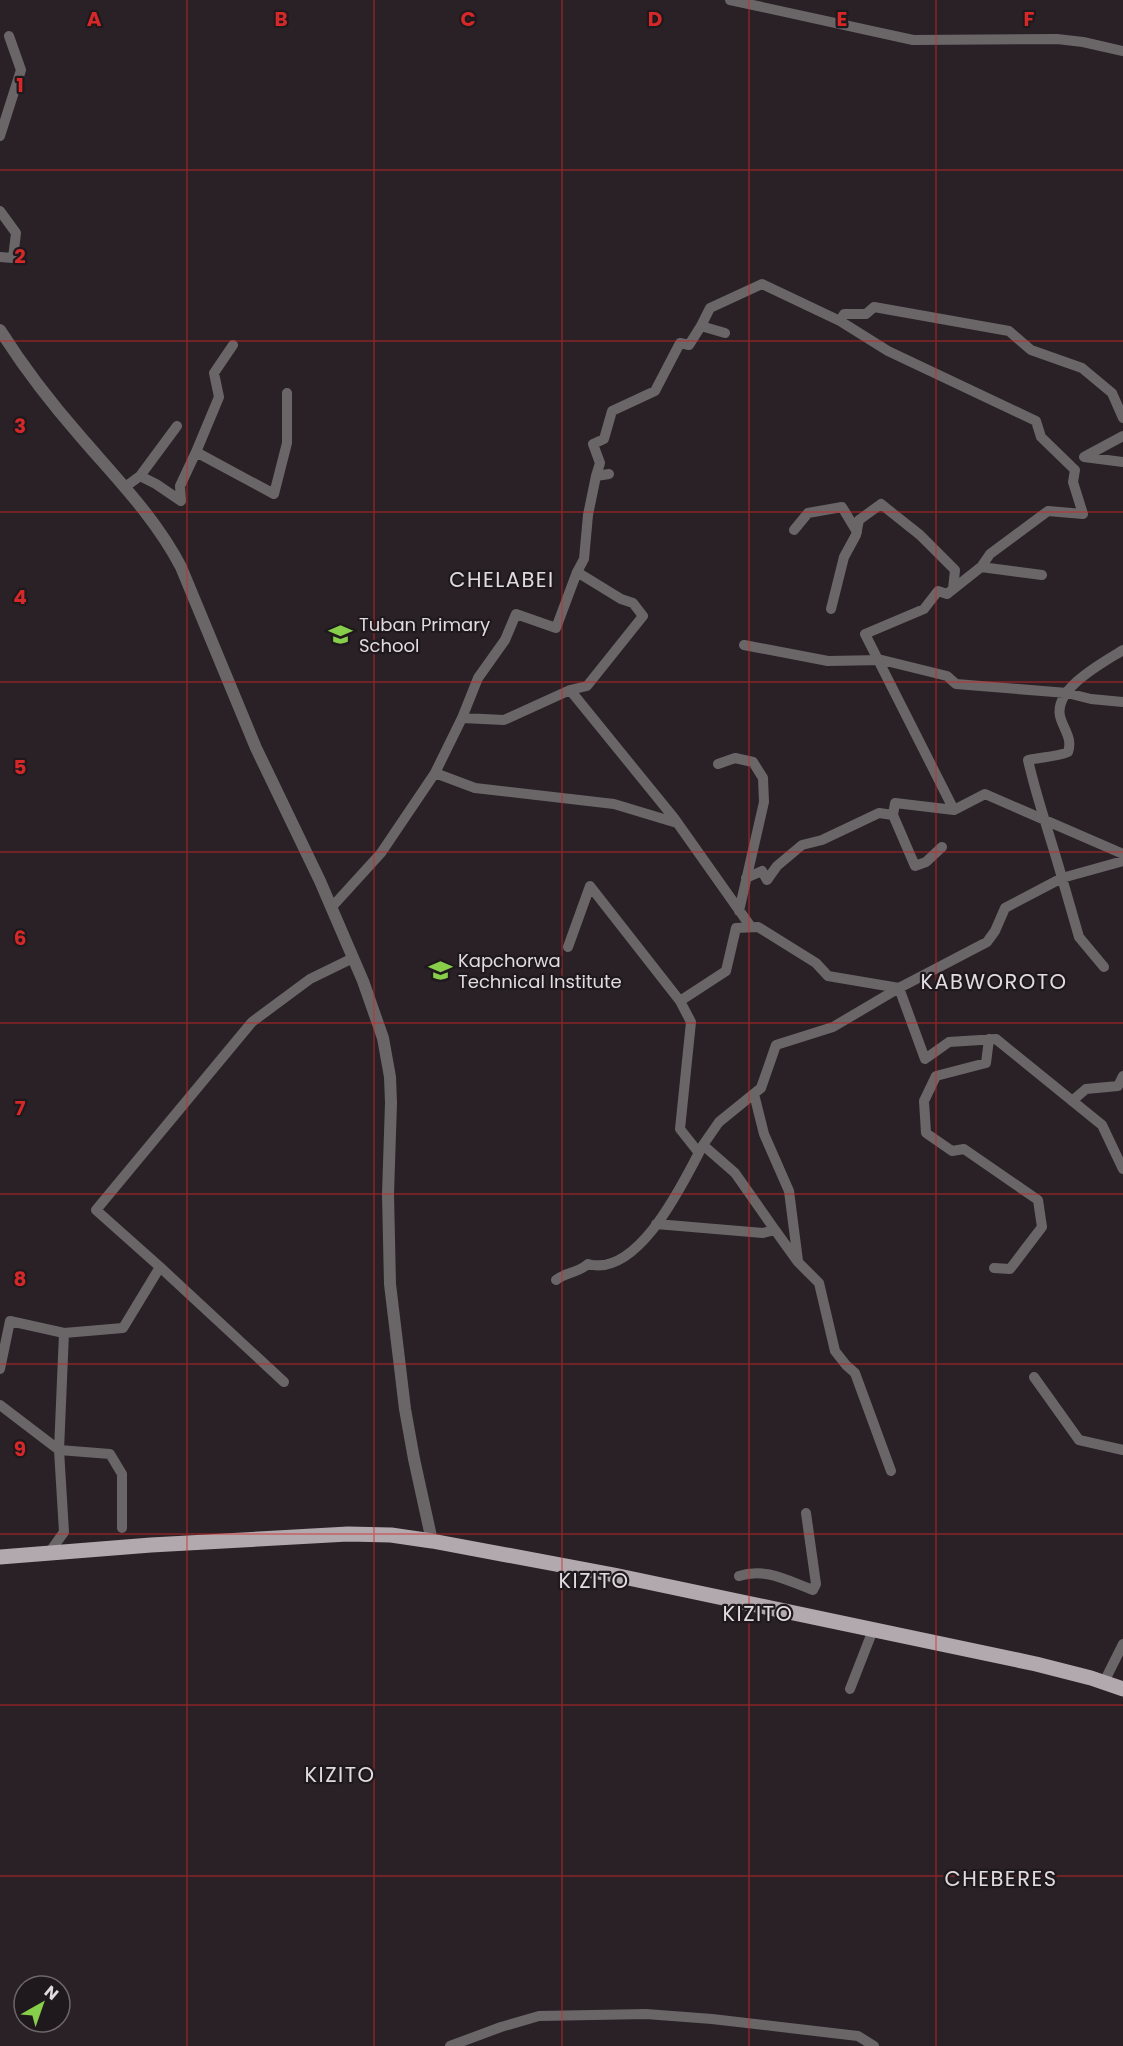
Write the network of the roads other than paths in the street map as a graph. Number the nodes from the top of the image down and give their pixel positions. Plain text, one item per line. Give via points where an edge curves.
1 (730, 0) edge
2 (9, 36) dead end
3 (1123, 51) edge
4 (0, 136) edge
5 (0, 211) edge
6 (0, 257) edge
7 (840, 321) junction
8 (701, 326) junction
9 (0, 330) edge
10 (725, 333) dead end
11 (233, 345) dead end
12 (287, 393) dead end
13 (1123, 418) edge
14 (177, 426) dead end
15 (1123, 436) edge
16 (196, 452) junction
17 (1123, 462) edge
18 (609, 474) dead end
19 (140, 476) junction
20 (596, 476) junction
21 (125, 487) junction
22 (794, 530) dead end
23 (857, 532) junction
24 (981, 567) junction
25 (577, 572) junction
26 (1042, 575) dead end
27 (953, 589) junction
28 (831, 609) dead end
29 (744, 645) dead end
30 (1123, 650) edge
31 (879, 660) junction
32 (570, 690) junction
33 (1067, 693) junction
34 (1123, 702) edge
35 (462, 718) junction
36 (718, 764) dead end
37 (435, 773) junction
38 (954, 810) junction
39 (893, 815) junction
40 (1043, 820) junction
41 (677, 823) junction
42 (942, 847) dead end
43 (1123, 854) edge
44 (1123, 861) edge
45 (746, 878) junction
46 (1062, 878) junction
47 (332, 908) junction
48 (739, 911) junction
49 (750, 927) junction
50 (568, 947) dead end
51 (353, 958) junction
52 (1104, 967) dead end
53 (899, 988) junction
54 (681, 1001) junction
55 (989, 1039) junction
56 (1123, 1076) edge
57 (754, 1094) junction
58 (1072, 1101) junction
59 (701, 1149) junction
60 (1123, 1169) edge
61 (656, 1224) junction
62 (775, 1230) junction
63 (798, 1262) junction
64 (160, 1267) junction
65 (994, 1268) dead end
66 (556, 1280) dead end
67 (64, 1333) junction
68 (0, 1369) edge
69 (1034, 1377) dead end
70 (284, 1382) dead end
71 (0, 1405) edge
72 (59, 1450) junction
73 (1123, 1450) edge
74 (891, 1471) dead end
75 (806, 1513) dead end
76 (122, 1528) dead end
77 (432, 1541) junction
78 (49, 1553) junction
79 (0, 1557) edge
80 (739, 1576) dead end
81 (873, 1630) junction
82 (1123, 1644) edge
83 (1104, 1682) junction
84 (850, 1689) dead end
85 (1123, 1689) edge
86 (450, 2046) edge
87 (874, 2046) edge

1 - 3 street via 913,40 1057,39
2 - 4 street via 21,70
5 - 6 street via 16,233 13,258
7 - 8 street via 762,284 710,308
7 - 13 street via 844,314 866,314 874,307 1009,331 1031,350 1082,368 1112,393
7 - 24 street via 888,351 1036,422 1041,436 1075,470 1073,482 1083,514 1048,511 990,554
8 - 10 street
8 - 20 street via 689,345 680,344 656,391 612,411 604,439 593,444 600,463
9 - 21 street via 22,364
11 - 16 street via 214,373 219,397
12 - 16 street via 287,442 274,494
14 - 19 street
15 - 17 street via 1084,457
16 - 19 street via 180,486 181,501
18 - 20 street
19 - 21 street
20 - 25 street via 584,559
21 - 47 street via 148,513 181,567 256,748
22 - 23 street via 808,513 842,507
23 - 27 street via 860,520 881,504 955,570
23 - 28 street via 844,556
24 - 26 street
24 - 27 street
25 - 32 street via 633,603 643,615 586,686
25 - 35 street via 556,628 516,614 505,640 478,678
27 - 31 street via 947,594 938,591 924,609 865,634
29 - 31 street via 828,661
30 - 33 street via 1090,670
31 - 33 street via 947,676 956,684
31 - 38 street
32 - 35 street via 504,720
32 - 41 street
33 - 34 street
33 - 40 street via 1060,715 1070,745 1068,752 1028,760
35 - 37 street
36 - 45 street via 735,758 753,762 763,778 764,802
37 - 41 street via 475,788 614,804
37 - 47 street via 381,853
38 - 39 street via 895,803
38 - 40 street via 985,794
39 - 42 street via 915,866 926,862
39 - 45 street via 879,813 822,840 802,845 767,880 762,871
40 - 43 street
40 - 46 street
41 - 48 street
44 - 46 street
45 - 48 street
46 - 52 street via 1079,937
46 - 53 street via 1005,908 987,942
47 - 51 street
48 - 49 street
49 - 53 street via 758,927 816,963 828,976
49 - 54 street via 736,928 726,971
50 - 54 street via 590,885
51 - 64 street via 310,979 252,1022 96,1210
51 - 77 street via 383,1038 390,1077 390,1284 405,1409
53 - 55 street via 925,1059 949,1042
53 - 57 street via 833,1027 776,1045 761,1088
54 - 59 street via 691,1022 680,1129
55 - 58 street via 996,1039
55 - 65 street via 986,1063 936,1076 924,1101 926,1133 952,1151 964,1149 1038,1200 1042,1227 1010,1269
56 - 58 street via 1118,1086 1086,1089
57 - 59 street via 719,1122
57 - 63 street via 764,1134 789,1191
58 - 60 street via 1102,1125
59 - 61 street via 669,1209
59 - 62 street via 735,1173
61 - 62 street via 763,1233
61 - 66 street via 623,1258 598,1267 588,1264 579,1272
62 - 63 street
63 - 74 street via 819,1283 835,1351 855,1373
64 - 67 street via 123,1328
64 - 70 street
67 - 68 street via 10,1321
67 - 72 street
69 - 73 street via 1079,1440
71 - 72 street
72 - 76 street via 110,1454 122,1474
72 - 78 street via 64,1532
75 - 80 street via 816,1584 813,1590 765,1572
77 - 78 main road via 348,1534
77 - 81 main road
78 - 79 main road
81 - 83 main road
81 - 84 street
82 - 83 street
83 - 85 main road
86 - 87 street via 539,2016 646,2014 858,2036

